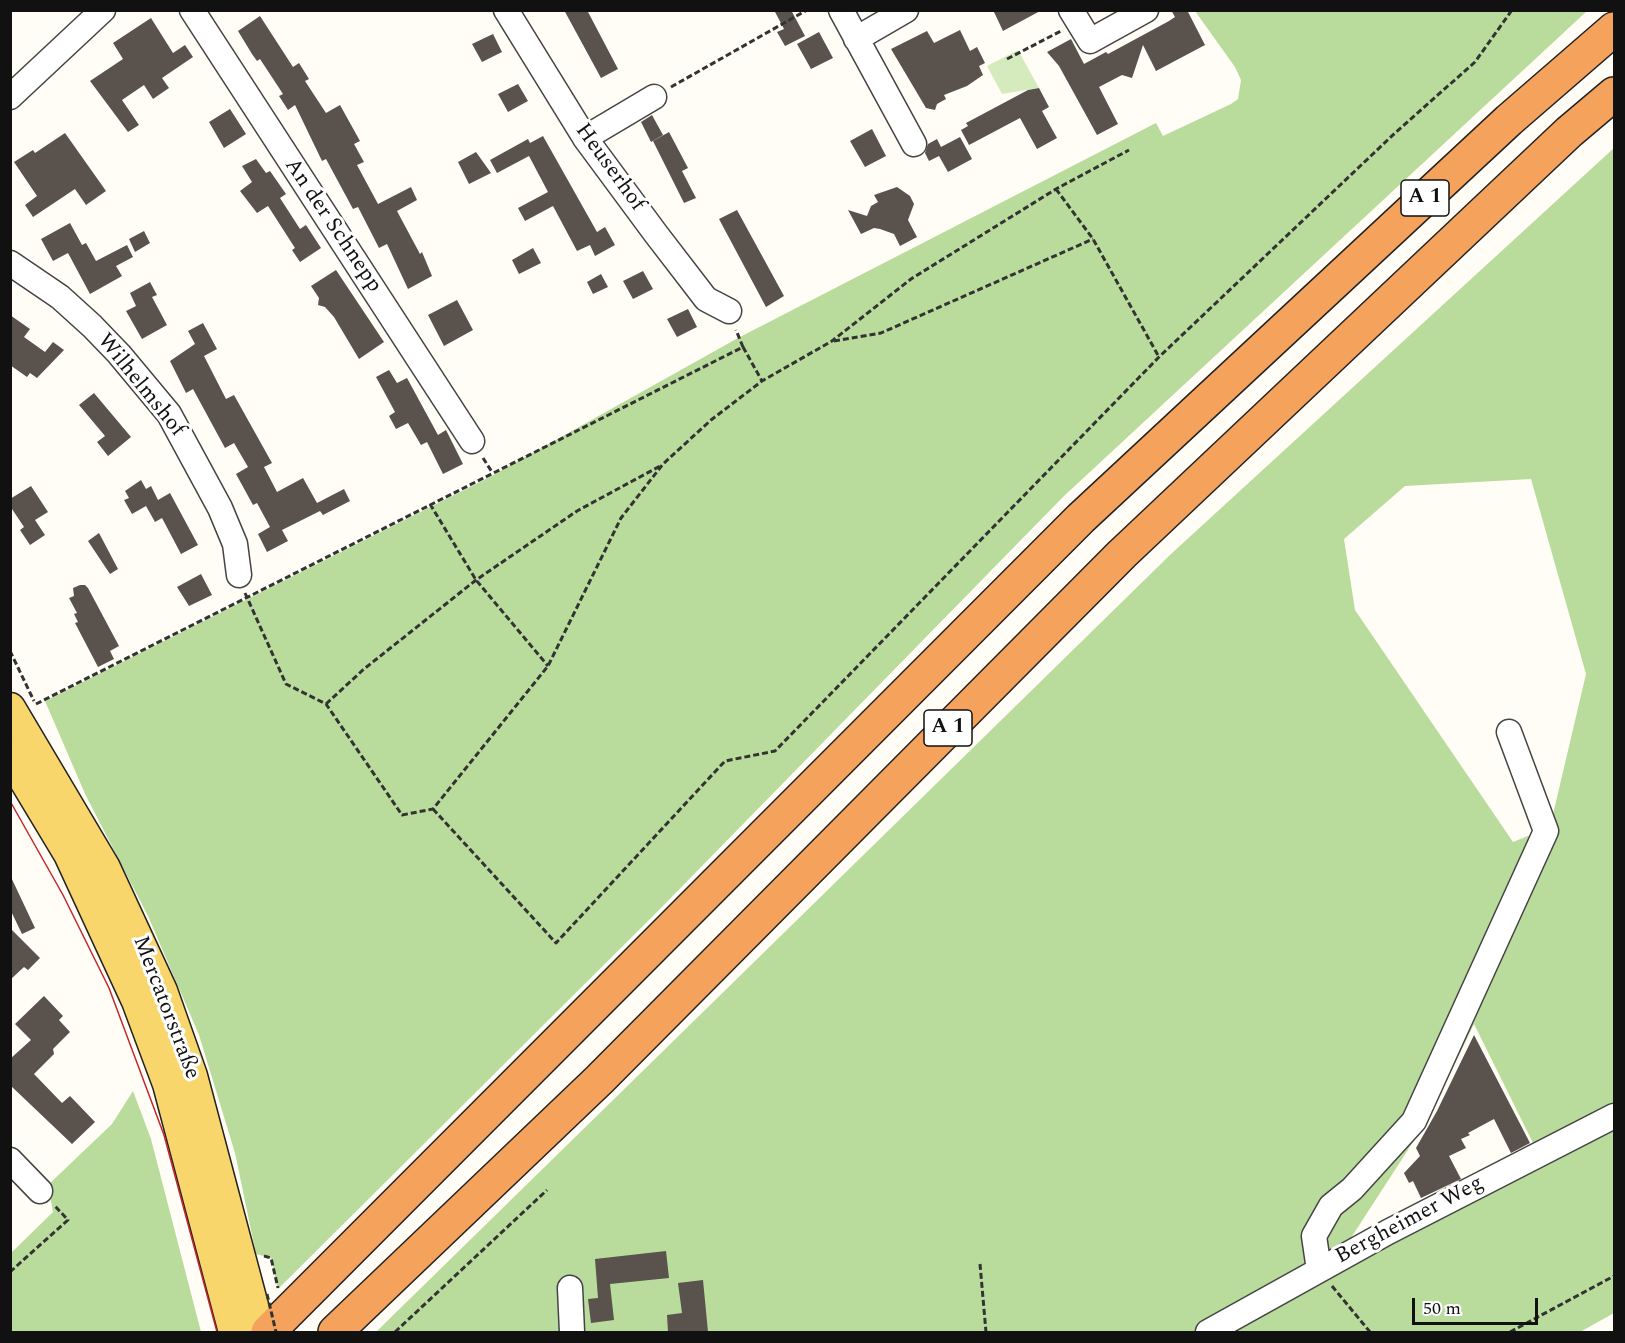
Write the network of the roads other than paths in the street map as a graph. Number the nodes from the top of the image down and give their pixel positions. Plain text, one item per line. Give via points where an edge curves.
1 (103, 10) edge
2 (192, 10) edge
3 (506, 10) edge
4 (841, 10) edge
5 (906, 10) edge
6 (1146, 10) edge
7 (1075, 16) edge
8 (1614, 29) edge
9 (856, 39) junction
10 (1614, 94) edge
11 (10, 97) edge
12 (654, 97) road end
13 (585, 138) junction
14 (914, 144) dead end
15 (10, 262) edge
16 (729, 311) road end
17 (472, 441) dead end
18 (243, 586) road end
19 (19, 701) edge
20 (1509, 732) dead end
21 (10, 756) edge
22 (10, 775) edge
23 (92, 904) junction
24 (1614, 1116) edge
25 (10, 1160) edge
26 (40, 1191) road end
27 (1319, 1270) junction
28 (570, 1288) dead end
29 (252, 1321) edge
30 (335, 1332) edge
31 (572, 1332) edge
32 (1208, 1332) edge

1 - 11 street
2 - 17 street, An der Schnepp
3 - 13 street, Heuserhof
4 - 9 street
5 - 9 street
6 - 7 street via 1089,41
8 - 29 highway, A 1 via 1509,120 1081,518
9 - 14 street
10 - 30 highway, A 1 via 1122,554 598,1080
12 - 13 street
13 - 16 street, Heuserhof via 698,290
15 - 18 street, Wilhelmshof via 60,297 92,326 169,414 220,508 235,544
19 - 29 main road, Mercatorstraße via 40,756 105,868 162,991 192,1076
20 - 27 street via 1546,831 1414,1120 1352,1190 1331,1206 1314,1236
21 - 23 main road, Mercatorstraße via 69,854
22 - 23 main road
23 - 29 main road, Mercatorstraße via 137,1001
24 - 27 street, Bergheimer Weg
25 - 26 street
27 - 32 street, Bergheimer Weg
28 - 31 street

